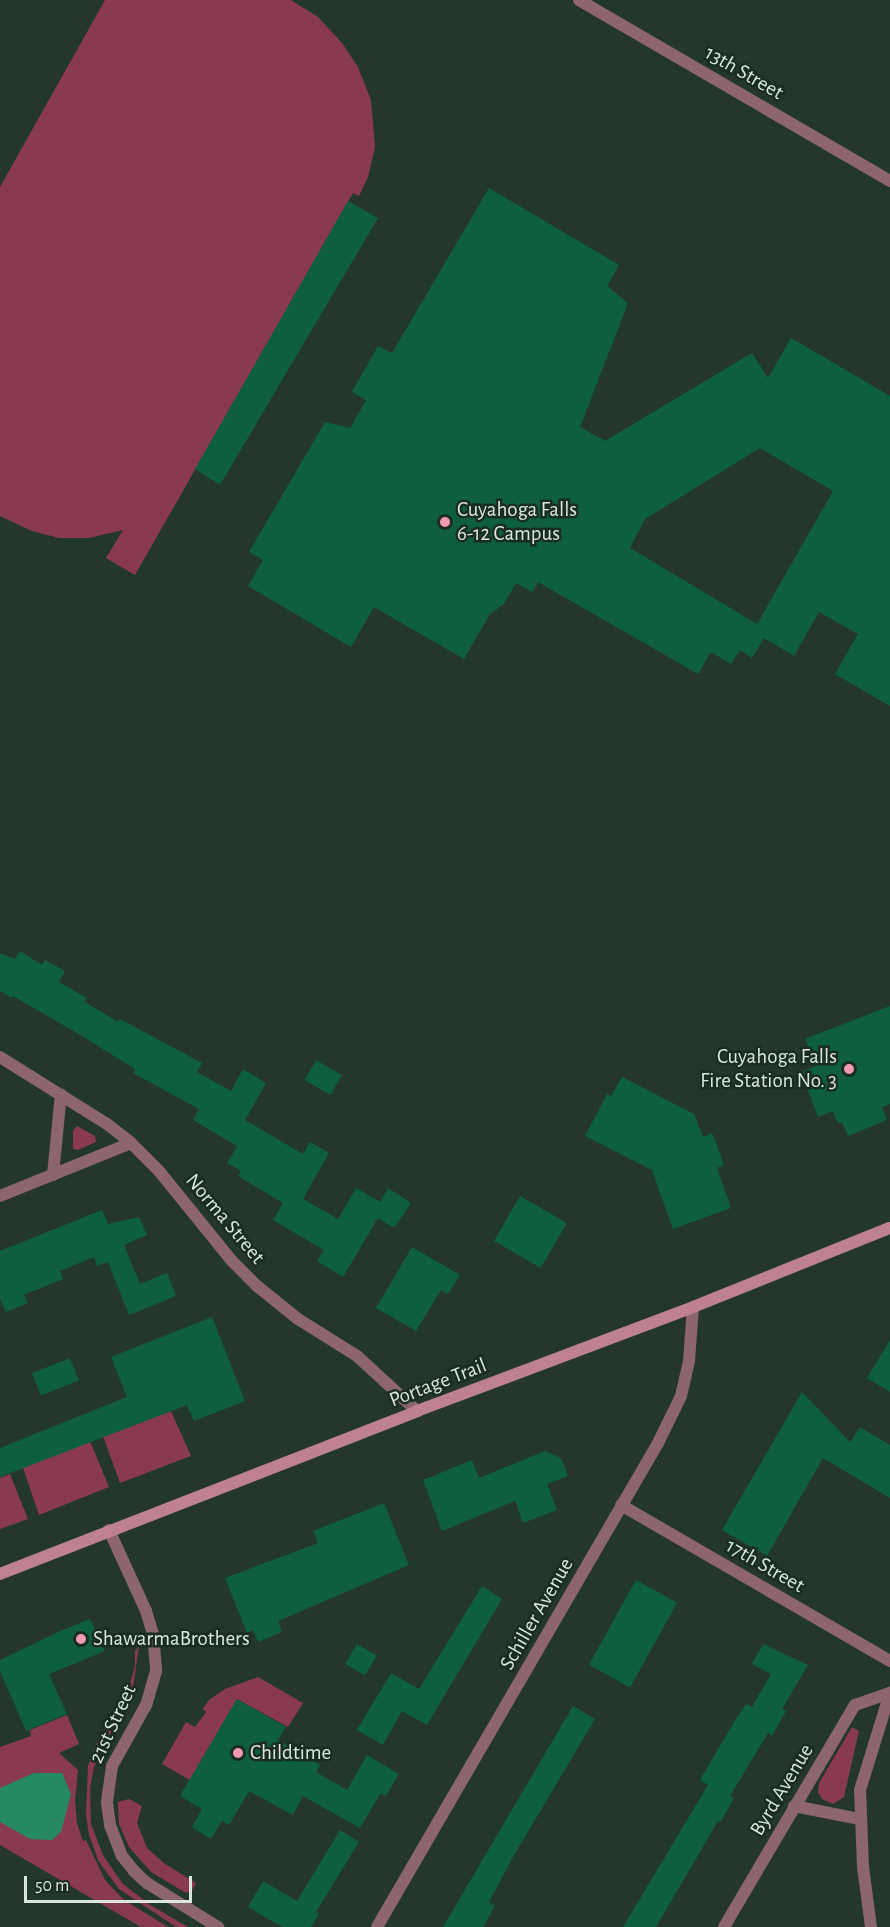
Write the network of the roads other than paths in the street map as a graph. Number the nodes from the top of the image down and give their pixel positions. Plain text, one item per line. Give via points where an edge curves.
1 (579, 0) edge
2 (890, 181) edge
3 (0, 1058) edge
4 (61, 1094) junction
5 (131, 1143) junction
6 (53, 1176) junction
7 (0, 1196) edge
8 (890, 1228) edge
9 (693, 1307) junction
10 (417, 1411) junction
11 (621, 1505) junction
12 (109, 1530) junction
13 (0, 1574) edge
14 (890, 1661) edge
15 (890, 1693) edge
16 (794, 1806) junction
17 (859, 1819) junction
18 (218, 1927) edge
19 (377, 1927) edge
20 (724, 1927) edge
21 (871, 1927) edge

1 - 2 street, 13th Street
3 - 4 street, Norma Street
4 - 5 street, Norma Street
4 - 6 street
5 - 6 street
5 - 10 street, Norma Street via 256,1286 298,1319 357,1356
6 - 7 street
8 - 9 main road, Portage Trail
9 - 10 main road, Portage Trail
9 - 11 street, Schiller Avenue via 689,1361 681,1396
10 - 12 main road, Portage Trail
11 - 14 street, 17th Street
11 - 19 street, Schiller Avenue
12 - 13 main road, Portage Trail
12 - 18 street, 21st Street via 146,1611 153,1634 156,1671 146,1705 112,1766 107,1803 110,1825 122,1856 134,1871
15 - 16 street, Byrd Avenue via 855,1705
15 - 17 street via 860,1790
16 - 17 street
16 - 20 street, Byrd Avenue
17 - 21 street

